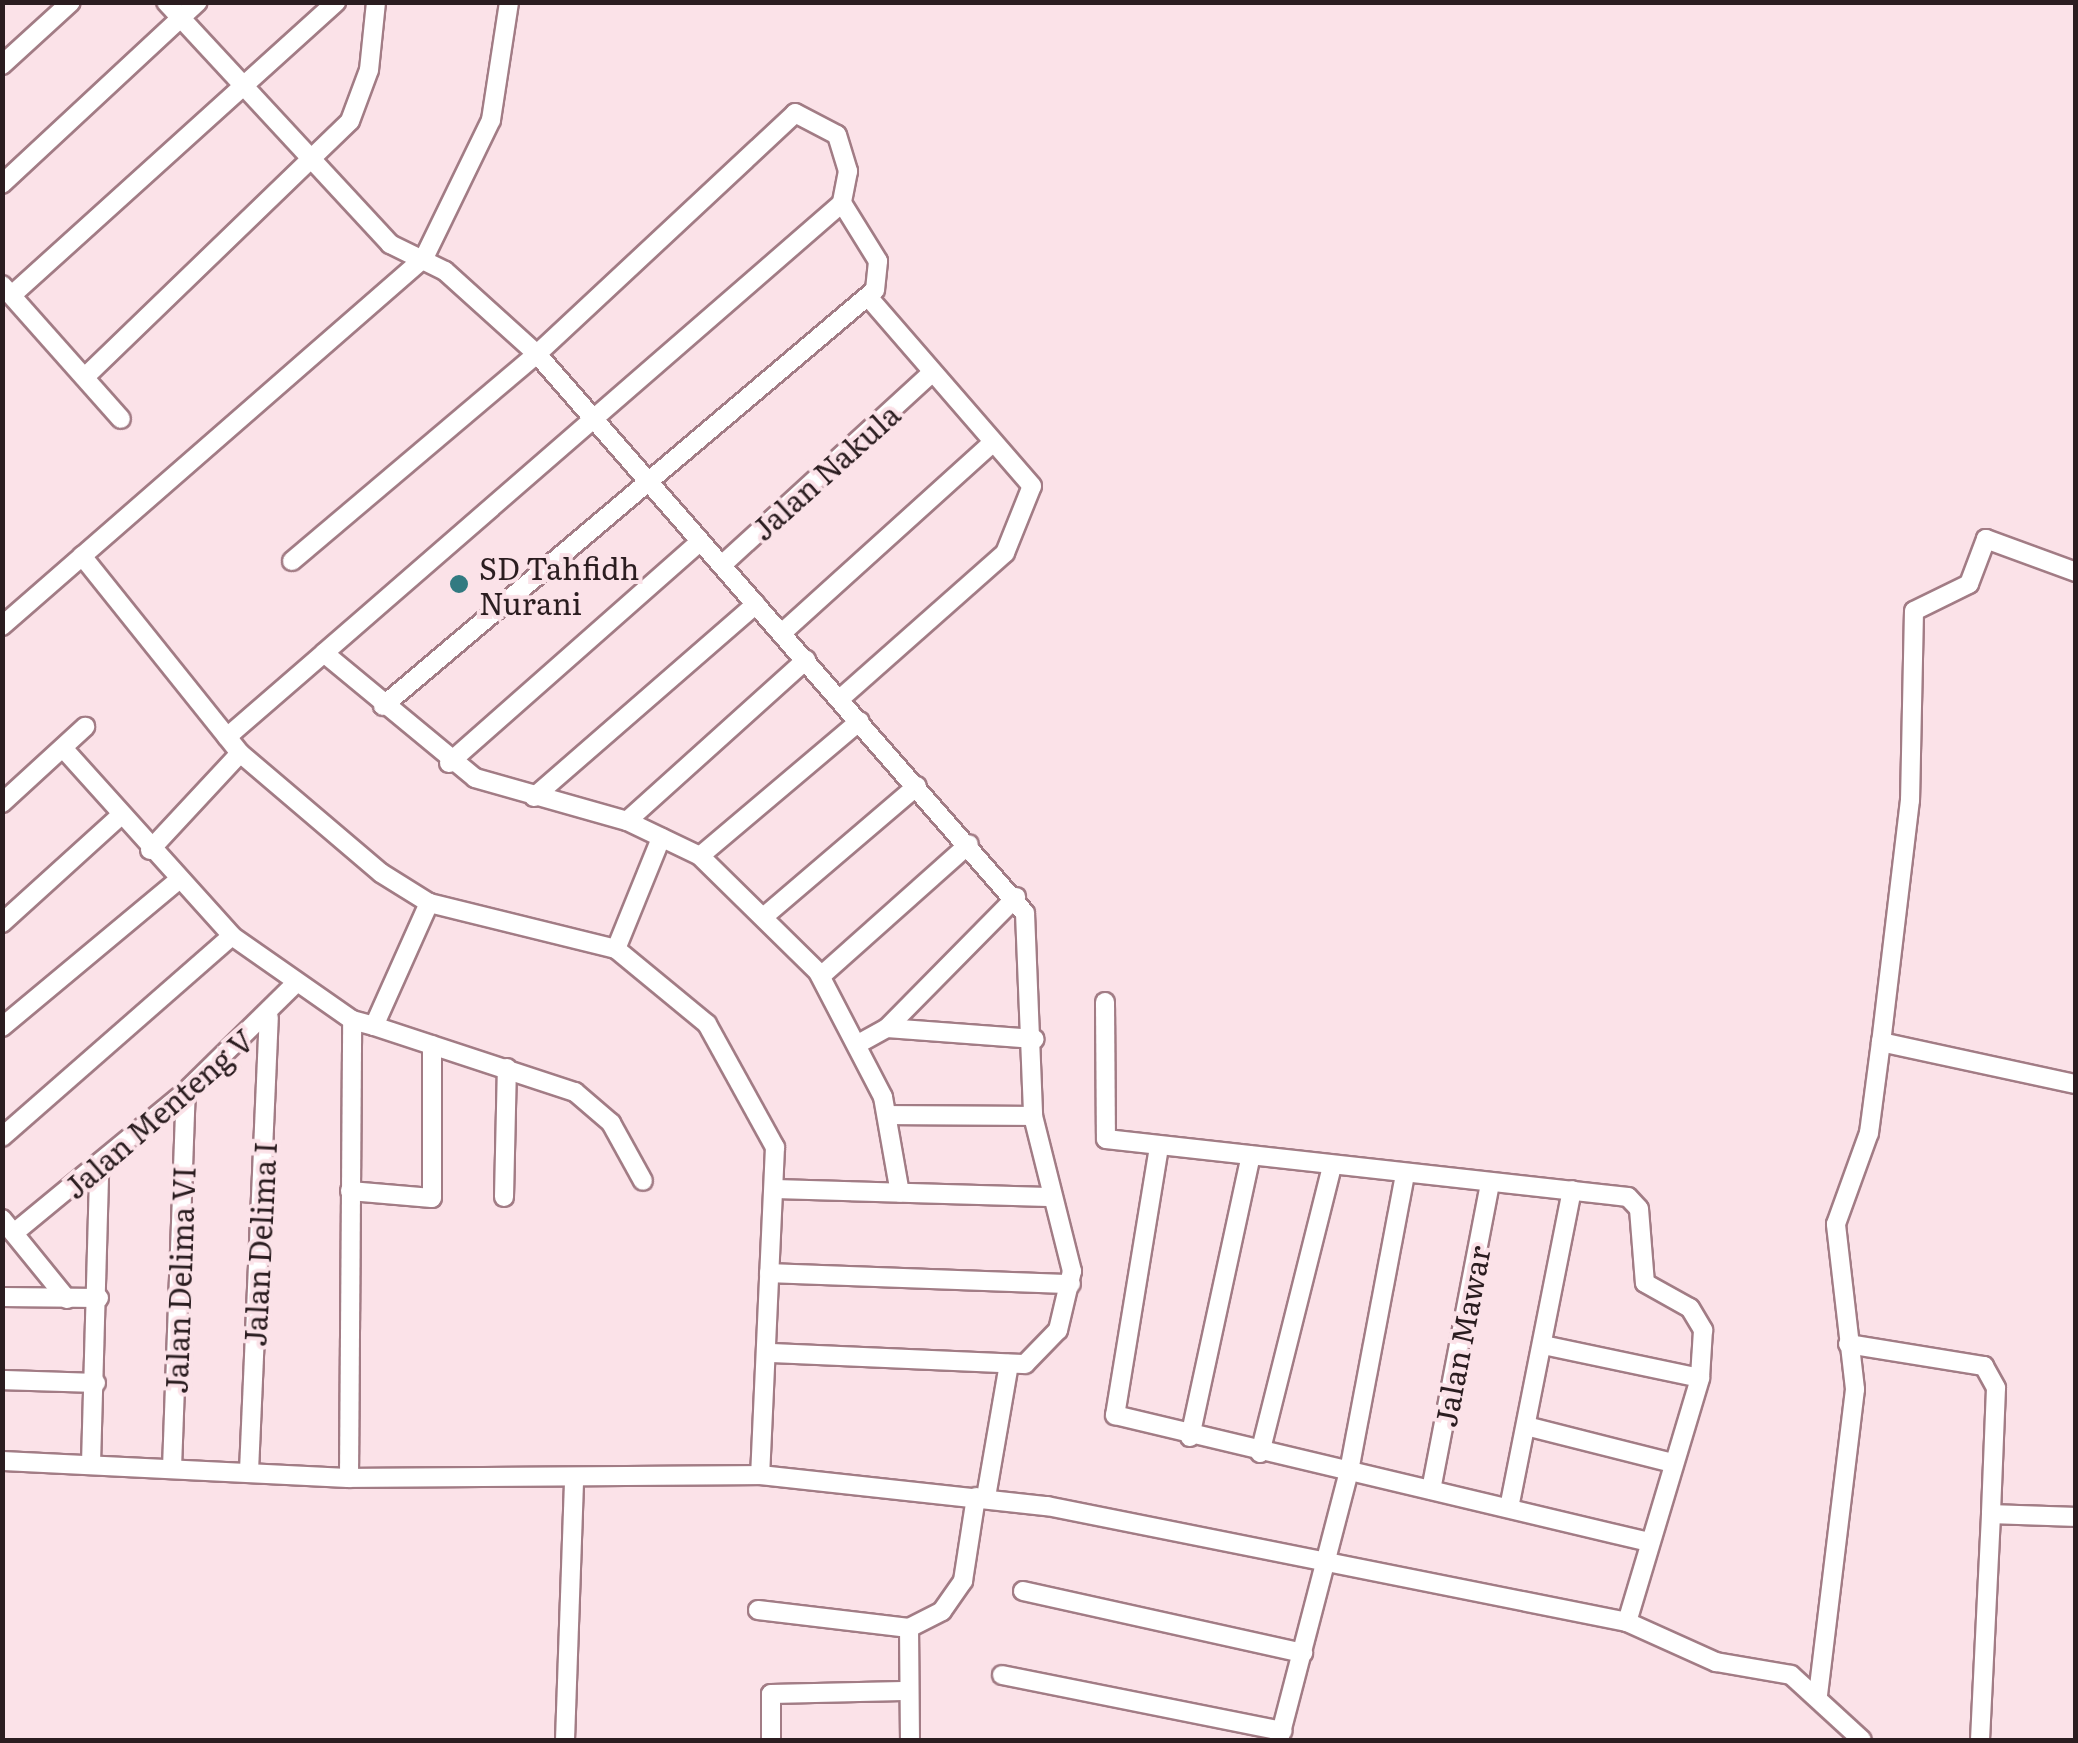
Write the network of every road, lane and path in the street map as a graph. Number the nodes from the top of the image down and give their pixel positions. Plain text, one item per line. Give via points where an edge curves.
1 (71, 2) edge
2 (166, 2) edge
3 (198, 2) edge
4 (336, 2) edge
5 (376, 2) edge
6 (509, 2) edge
7 (180, 18) junction
8 (2, 65) edge
9 (245, 86) junction
10 (314, 158) junction
11 (2, 184) edge
12 (842, 203) junction
13 (424, 258) junction
14 (7, 290) edge
15 (868, 297) junction
16 (537, 354) junction
17 (928, 376) junction
18 (85, 378) junction
19 (592, 418) junction
20 (122, 419) dead end
21 (990, 445) junction
22 (650, 486) junction
23 (700, 542) junction
24 (82, 556) junction
25 (292, 561) dead end
26 (722, 565) junction
27 (2076, 572) edge
28 (756, 604) junction
29 (2, 626) edge
30 (783, 632) junction
31 (324, 653) junction
32 (806, 660) junction
33 (841, 698) junction
34 (383, 706) junction
35 (860, 721) junction
36 (85, 726) dead end
37 (226, 737) junction
38 (63, 748) junction
39 (240, 753) junction
40 (449, 763) junction
41 (917, 786) junction
42 (534, 797) junction
43 (2, 802) edge
44 (119, 817) junction
45 (626, 821) junction
46 (661, 838) junction
47 (969, 844) junction
48 (150, 850) junction
49 (700, 856) junction
50 (176, 882) junction
51 (1016, 897) junction
52 (429, 903) junction
53 (767, 914) junction
54 (2, 923) edge
55 (232, 936) junction
56 (616, 949) junction
57 (821, 976) junction
58 (293, 986) junction
59 (1105, 1002) dead end
60 (268, 1018) junction
61 (352, 1020) junction
62 (2, 1026) edge
63 (374, 1026) junction
64 (887, 1028) junction
65 (1034, 1039) junction
66 (1881, 1042) junction
67 (858, 1044) junction
68 (432, 1045) junction
69 (508, 1068) junction
70 (2076, 1084) edge
71 (186, 1092) junction
72 (888, 1115) junction
73 (1033, 1116) junction
74 (2, 1137) edge
75 (1159, 1146) junction
76 (1251, 1156) junction
77 (1332, 1167) junction
78 (99, 1169) junction
79 (1406, 1174) junction
80 (642, 1181) dead end
81 (1490, 1183) junction
82 (775, 1188) junction
83 (350, 1190) junction
84 (1572, 1190) junction
85 (900, 1193) junction
86 (504, 1197) dead end
87 (1048, 1197) junction
88 (8, 1226) edge
89 (769, 1272) junction
90 (1071, 1284) junction
91 (2, 1297) edge
92 (68, 1298) junction
93 (100, 1298) junction
94 (1848, 1344) junction
95 (1544, 1345) junction
96 (769, 1352) junction
97 (1009, 1364) junction
98 (1700, 1378) junction
99 (2, 1380) edge
100 (96, 1383) junction
101 (1530, 1427) junction
102 (1190, 1437) junction
103 (1260, 1453) junction
104 (2, 1461) edge
105 (1672, 1463) junction
106 (92, 1464) junction
107 (172, 1468) junction
108 (248, 1471) junction
109 (1350, 1471) junction
110 (760, 1475) junction
111 (349, 1478) junction
112 (574, 1479) junction
113 (1431, 1490) junction
114 (986, 1497) junction
115 (1509, 1508) junction
116 (1991, 1514) junction
117 (2076, 1517) edge
118 (1649, 1542) junction
119 (1328, 1561) junction
120 (1023, 1591) dead end
121 (758, 1610) dead end
122 (1627, 1622) junction
123 (910, 1628) junction
124 (1304, 1653) junction
125 (1002, 1675) dead end
126 (903, 1691) junction
127 (1818, 1695) junction
128 (1281, 1736) edge
129 (564, 1740) edge
130 (771, 1740) edge
131 (910, 1740) edge
132 (1862, 1740) edge
133 (1980, 1740) edge

1 - 8 street
2 - 7 street
3 - 7 street
4 - 9 street
5 - 10 street via 362,97
6 - 13 street via 491,120
7 - 9 street
7 - 11 street
9 - 10 street
9 - 14 street
10 - 13 street via 390,244
10 - 18 street
12 - 15 street via 878,261 880,281
12 - 16 street via 848,171 837,135 795,113
12 - 19 street
13 - 16 street
13 - 24 street
14 - 18 street
15 - 17 street
15 - 22 street
16 - 19 street
16 - 25 street
17 - 21 street
17 - 26 street, Jalan Nakula
18 - 20 street
19 - 22 street
19 - 31 street
21 - 30 street
21 - 33 street via 1032,486 1006,553
22 - 23 street
22 - 34 street
23 - 26 street
23 - 40 street
24 - 29 street
24 - 37 street
26 - 28 street
27 - 66 street via 1986,538 1969,584 1914,611 1910,800
28 - 30 street
28 - 42 street
30 - 32 street
31 - 34 street
31 - 37 street
32 - 33 street
32 - 45 street
33 - 35 street
34 - 40 street
35 - 41 street
35 - 49 street
36 - 38 street
37 - 39 street
38 - 43 street
38 - 44 street
39 - 48 street
39 - 52 street
40 - 42 street
41 - 47 street
41 - 53 street
42 - 45 street
44 - 48 street
44 - 54 street
45 - 46 street
46 - 49 street
46 - 56 street
47 - 51 street
47 - 57 street
48 - 50 street
49 - 53 street
50 - 55 street
50 - 62 street
51 - 64 street
51 - 65 street via 1029,933
52 - 56 street
52 - 63 street
53 - 57 street
55 - 58 street
55 - 74 street
56 - 82 street via 682,996 735,1064 775,1147
57 - 67 street
58 - 60 street, Jalan Menteng V
58 - 61 street
59 - 75 street via 1104,1136
60 - 71 street, Jalan Menteng V
60 - 108 street, Jalan Delima I
61 - 63 street
61 - 83 street
63 - 68 street
64 - 65 street
64 - 67 street
65 - 73 street
66 - 70 street
66 - 94 street via 1869,1133 1836,1224
67 - 72 street
68 - 69 street
68 - 83 street via 432,1198
69 - 80 street via 590,1101
69 - 86 street
71 - 78 street, Jalan Menteng V
71 - 107 street, Jalan Delima VI
72 - 73 street
72 - 85 street
73 - 87 street
75 - 76 street
75 - 102 street via 1113,1403 1127,1421
76 - 77 street
76 - 102 street
77 - 79 street
77 - 103 street
78 - 88 street, Jalan Menteng V
78 - 93 street
79 - 81 street
79 - 109 street
81 - 84 street
81 - 113 street, Jalan Mawar
82 - 85 street
82 - 89 street
83 - 111 street
84 - 95 street
84 - 98 street via 1628,1197 1639,1209 1645,1282 1696,1319
85 - 87 street
87 - 90 street via 1066,1232
88 - 92 street
89 - 90 street
89 - 96 street
90 - 97 street via 1042,1355
91 - 92 street
92 - 93 street
93 - 100 street
94 - 116 street via 1984,1366 1997,1402
94 - 127 street via 1854,1389
95 - 98 street
95 - 101 street
96 - 97 street
96 - 110 street
97 - 114 street
98 - 105 street
99 - 100 street
100 - 106 street
101 - 105 street
101 - 115 street
102 - 103 street
103 - 109 street
104 - 106 street
105 - 118 street
106 - 107 street
107 - 108 street
108 - 111 street
109 - 113 street
109 - 119 street
110 - 112 street
110 - 114 street
111 - 112 street
112 - 129 street
113 - 115 street
114 - 119 street
114 - 123 street via 963,1581 942,1612
115 - 118 street
116 - 117 street
116 - 133 street
118 - 122 street
119 - 122 street
119 - 124 street
120 - 124 street
121 - 123 street
122 - 127 street via 1716,1662 1792,1675
123 - 126 street
124 - 128 street
125 - 128 street
126 - 130 street via 771,1694
126 - 131 street
127 - 132 street

